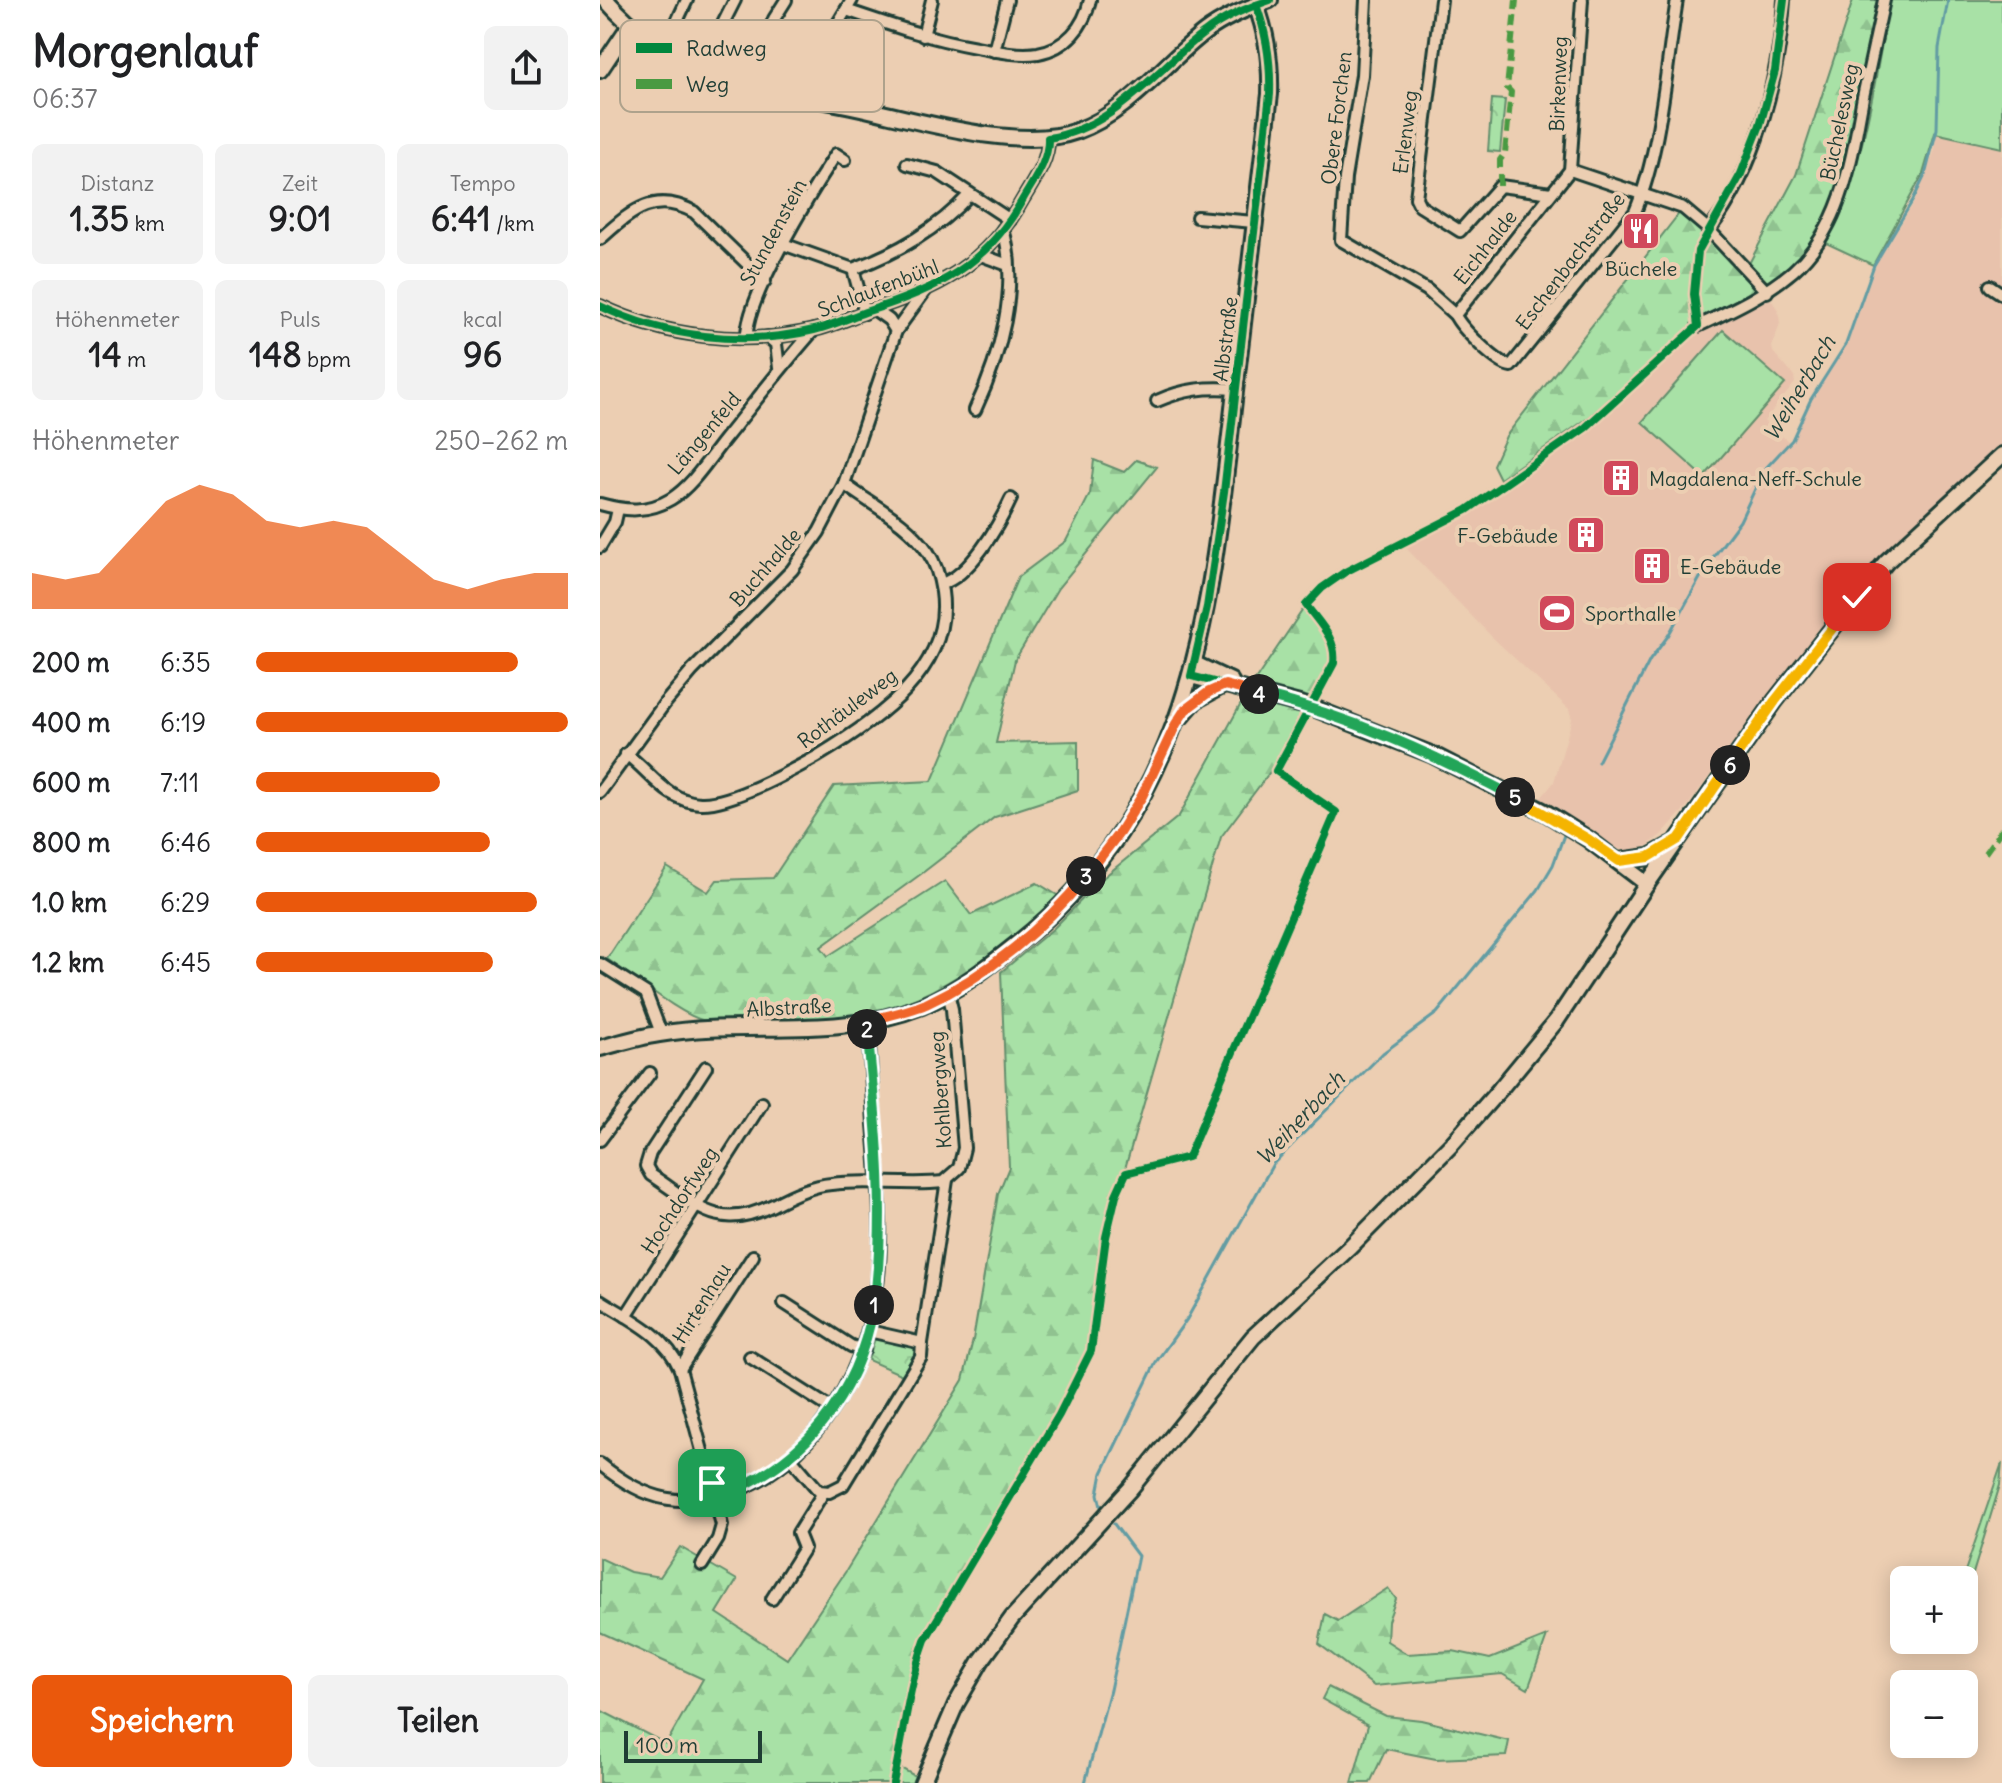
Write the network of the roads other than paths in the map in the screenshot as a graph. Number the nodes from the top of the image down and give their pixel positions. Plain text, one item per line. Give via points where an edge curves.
1 (606, 0) edge
2 (687, 0) edge
3 (735, 0) edge
4 (786, 0) edge
5 (932, 0) edge
6 (1007, 0) edge
7 (1090, 0) edge
8 (1366, 0) edge
9 (1441, 0) edge
10 (1582, 0) edge
11 (1677, 0) edge
12 (1784, 0) edge
13 (1884, 0) edge
14 (1263, 2) edge
15 (849, 5) edge
16 (625, 20) edge
17 (678, 20) edge
18 (725, 20) edge
19 (774, 20) edge
20 (923, 36) junction
21 (620, 40) edge
22 (994, 51) junction
23 (600, 70) edge
24 (878, 112) edge
25 (1048, 138) junction
26 (845, 160) dead end
27 (907, 164) dead end
28 (1570, 170) junction
29 (1551, 193) junction
30 (970, 194) junction
31 (1643, 194) junction
32 (1197, 217) dead end
33 (1254, 222) junction
34 (1007, 224) junction
35 (1709, 230) junction
36 (600, 239) edge
37 (1341, 240) joint
38 (783, 244) junction
39 (981, 255) junction
40 (1008, 265) junction
41 (853, 269) junction
42 (765, 281) junction
43 (1990, 286) dead end
44 (925, 291) junction
45 (1767, 292) junction
46 (2002, 294) edge
47 (600, 306) edge
48 (870, 311) junction
49 (1455, 315) junction
50 (1698, 326) dead end
51 (814, 330) junction
52 (896, 331) junction
53 (768, 337) junction
54 (747, 338) junction
55 (779, 368) junction
56 (1235, 389) junction
57 (1157, 401) dead end
58 (975, 410) dead end
59 (2002, 455) edge
60 (844, 484) junction
61 (1011, 499) dead end
62 (600, 504) edge
63 (618, 509) junction
64 (600, 547) edge
65 (941, 584) junction
66 (1193, 670) junction
67 (1225, 685) junction
68 (1248, 691) junction
69 (1176, 724) junction
70 (626, 754) junction
71 (600, 792) edge
72 (1679, 839) junction
73 (1619, 861) junction
74 (1647, 884) junction
75 (600, 964) edge
76 (948, 993) junction
77 (866, 1021) junction
78 (661, 1033) junction
79 (600, 1048) edge
80 (706, 1067) dead end
81 (650, 1073) dead end
82 (762, 1103) dead end
83 (600, 1138) edge
84 (947, 1180) junction
85 (879, 1182) junction
86 (697, 1205) junction
87 (753, 1256) dead end
88 (600, 1300) edge
89 (784, 1303) dead end
90 (626, 1316) junction
91 (869, 1331) junction
92 (922, 1343) junction
93 (864, 1350) junction
94 (750, 1357) dead end
95 (680, 1369) junction
96 (832, 1409) junction
97 (790, 1457) junction
98 (600, 1464) edge
99 (823, 1493) junction
100 (717, 1497) junction
101 (702, 1565) dead end
102 (772, 1599) dead end
103 (922, 1783) edge

1 - 16 street
2 - 17 street
3 - 18 street
4 - 19 street
5 - 20 street
6 - 22 street
7 - 22 street via 1078,31 1058,46 1037,53
8 - 37 street, Obere Forchen
9 - 29 street, Erlenweg via 1416,198 1420,206 1460,231 1500,186
10 - 28 street, Birkenweg
11 - 31 street, Eschenbachstraße
12 - 35 street via 1775,71 1760,125 1741,174
13 - 45 street, Büchelesweg via 1844,190 1809,254
14 - 25 street via 1206,31 1104,119
14 - 33 street, Albstraße via 1271,69
15 - 20 street
20 - 22 street
21 - 23 street
24 - 25 street via 973,132
25 - 34 street, Schlaufenbühl via 1044,159
26 - 38 street, Stundenstein via 836,154
27 - 30 street via 937,172
28 - 29 street, Eichhalde
28 - 31 street
29 - 49 street, Eichhalde
30 - 34 street
30 - 41 street via 917,239
31 - 35 street via 1683,208
31 - 49 street, Eschenbachstraße via 1619,234 1511,366 1501,364
32 - 33 street
33 - 56 street, Albstraße
34 - 39 street, Schlaufenbühl
34 - 40 street
35 - 45 street
36 - 42 street via 647,205 681,206 694,212
37 - 49 street, Eichhalde via 1427,290
38 - 41 street
38 - 42 street, Stundenstein
39 - 40 street
39 - 44 street, Schlaufenbühl
40 - 58 street via 999,349
41 - 48 street
42 - 54 street, Stundenstein via 748,319
43 - 46 street
44 - 48 street, Schlaufenbühl
44 - 52 street, Buchhalde
45 - 50 street, Büchelesweg
47 - 54 street, Schlaufenbühl via 643,325
48 - 51 street, Schlaufenbühl
48 - 52 street via 889,320
51 - 53 street, Schlaufenbühl
51 - 55 street, Längenfeld
52 - 60 street, Buchhalde
53 - 54 street, Schlaufenbühl
53 - 55 street via 776,344
55 - 63 street, Längenfeld via 690,483 657,506
56 - 57 street, Albstraße via 1203,387
56 - 66 street, Albstraße via 1207,607
59 - 72 street via 1886,562 1775,701
60 - 65 street, Rothäuleweg via 916,537 930,554
60 - 70 street, Buchhalde via 802,558 692,671
61 - 65 street via 984,545 958,575
62 - 63 street, Längenfeld
63 - 64 street
65 - 70 street, Rothäuleweg via 943,619 923,670 868,720 801,765 726,798 700,803 673,795
66 - 67 street
66 - 68 street via 1209,669
66 - 69 street, Albstraße
67 - 68 street
67 - 69 street via 1196,700
68 - 73 street via 1311,707 1433,755 1545,812
69 - 76 street, Albstraße via 1142,796 1085,878 1039,926
70 - 71 street, Buchhalde
72 - 73 street via 1649,857
72 - 74 street
73 - 74 street
74 - 103 street via 1557,1020 1500,1089 1350,1247 1253,1337 1121,1500 1012,1618 956,1704
75 - 78 street via 646,993
76 - 77 street, Albstraße
76 - 84 street, Kohlbergweg via 964,1148 962,1162
77 - 78 street, Albstraße via 821,1028
77 - 85 street
78 - 79 street, Albstraße
80 - 86 street via 646,1166 651,1175
81 - 83 street
82 - 86 street, Hochdorfweg
84 - 85 street
84 - 92 street, Kohlbergweg
85 - 86 street via 816,1186 733,1218
85 - 91 street via 881,1253
86 - 90 street, Hochdorfweg
87 - 95 street, Hirtenhau
88 - 90 street
89 - 93 street
90 - 95 street via 660,1338
91 - 92 street
91 - 93 street
92 - 99 street, Kohlbergweg via 921,1357 843,1485
93 - 96 street
94 - 96 street
95 - 100 street
96 - 97 street
97 - 99 street
97 - 100 street via 745,1487
98 - 100 street via 650,1496 679,1501
99 - 102 street, Kohlbergweg via 798,1533 804,1548
100 - 101 street via 721,1534

